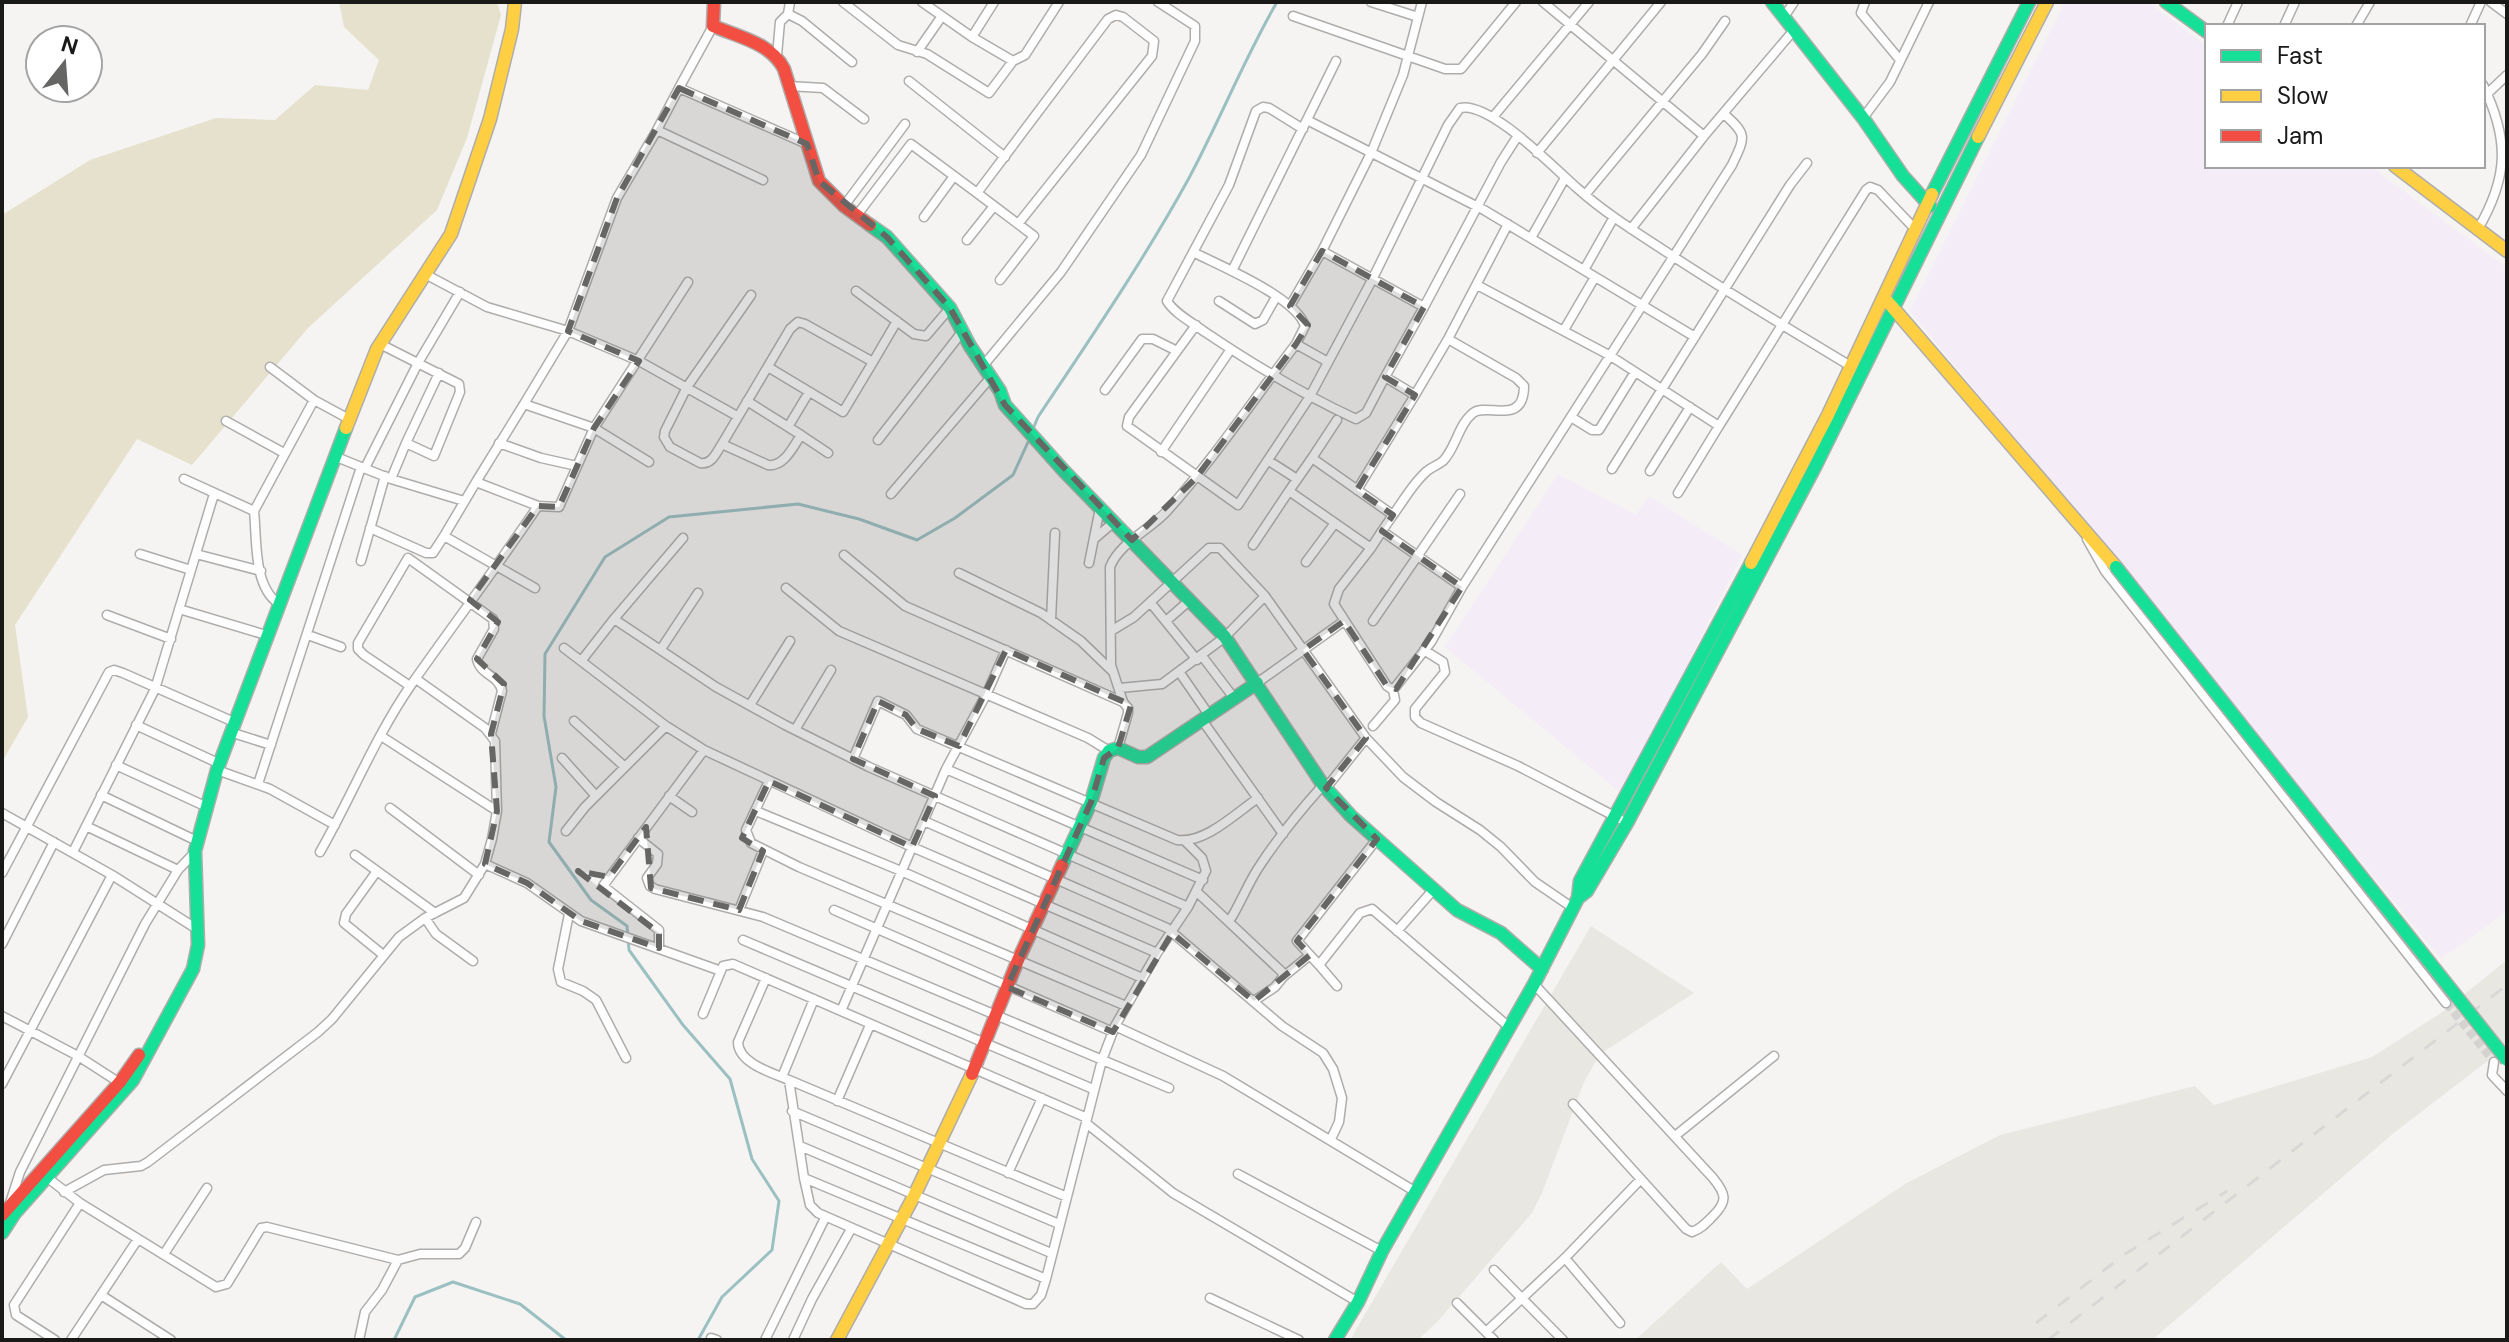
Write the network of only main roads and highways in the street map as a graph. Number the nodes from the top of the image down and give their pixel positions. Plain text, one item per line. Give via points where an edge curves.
1 (515, 2) edge
2 (713, 2) edge
3 (1772, 2) edge
4 (2029, 2) edge
5 (2047, 2) edge
6 (2166, 2) edge
7 (2205, 31) edge
8 (2398, 168) edge
9 (1927, 203) junction
10 (1938, 214) junction
11 (2507, 251) edge
12 (1884, 297) junction
13 (1893, 308) junction
14 (1857, 370) junction
15 (1257, 683) junction
16 (1542, 969) junction
17 (2500, 1061) edge
18 (9, 1211) edge
19 (2, 1233) edge
20 (837, 1340) edge
21 (1335, 1340) edge

1 - 18 main road via 490,119 451,234 380,344 218,767 196,846 198,945 193,969 149,1053
2 - 15 main road via 713,26 777,55 819,181 887,237 950,308 1005,405 1225,637
3 - 9 main road
4 - 9 main road
5 - 10 main road
6 - 7 main road
8 - 11 main road
9 - 10 main road
9 - 12 main road
10 - 13 main road
12 - 13 main road
12 - 14 main road
13 - 14 main road
13 - 17 main road, bridge via 2116,567
14 - 16 main road via 1622,820 1580,881 1576,903
15 - 16 main road via 1325,787 1351,816 1457,910 1501,933
15 - 20 main road via 1147,757 1113,749 975,1069
16 - 21 main road
18 - 19 main road

